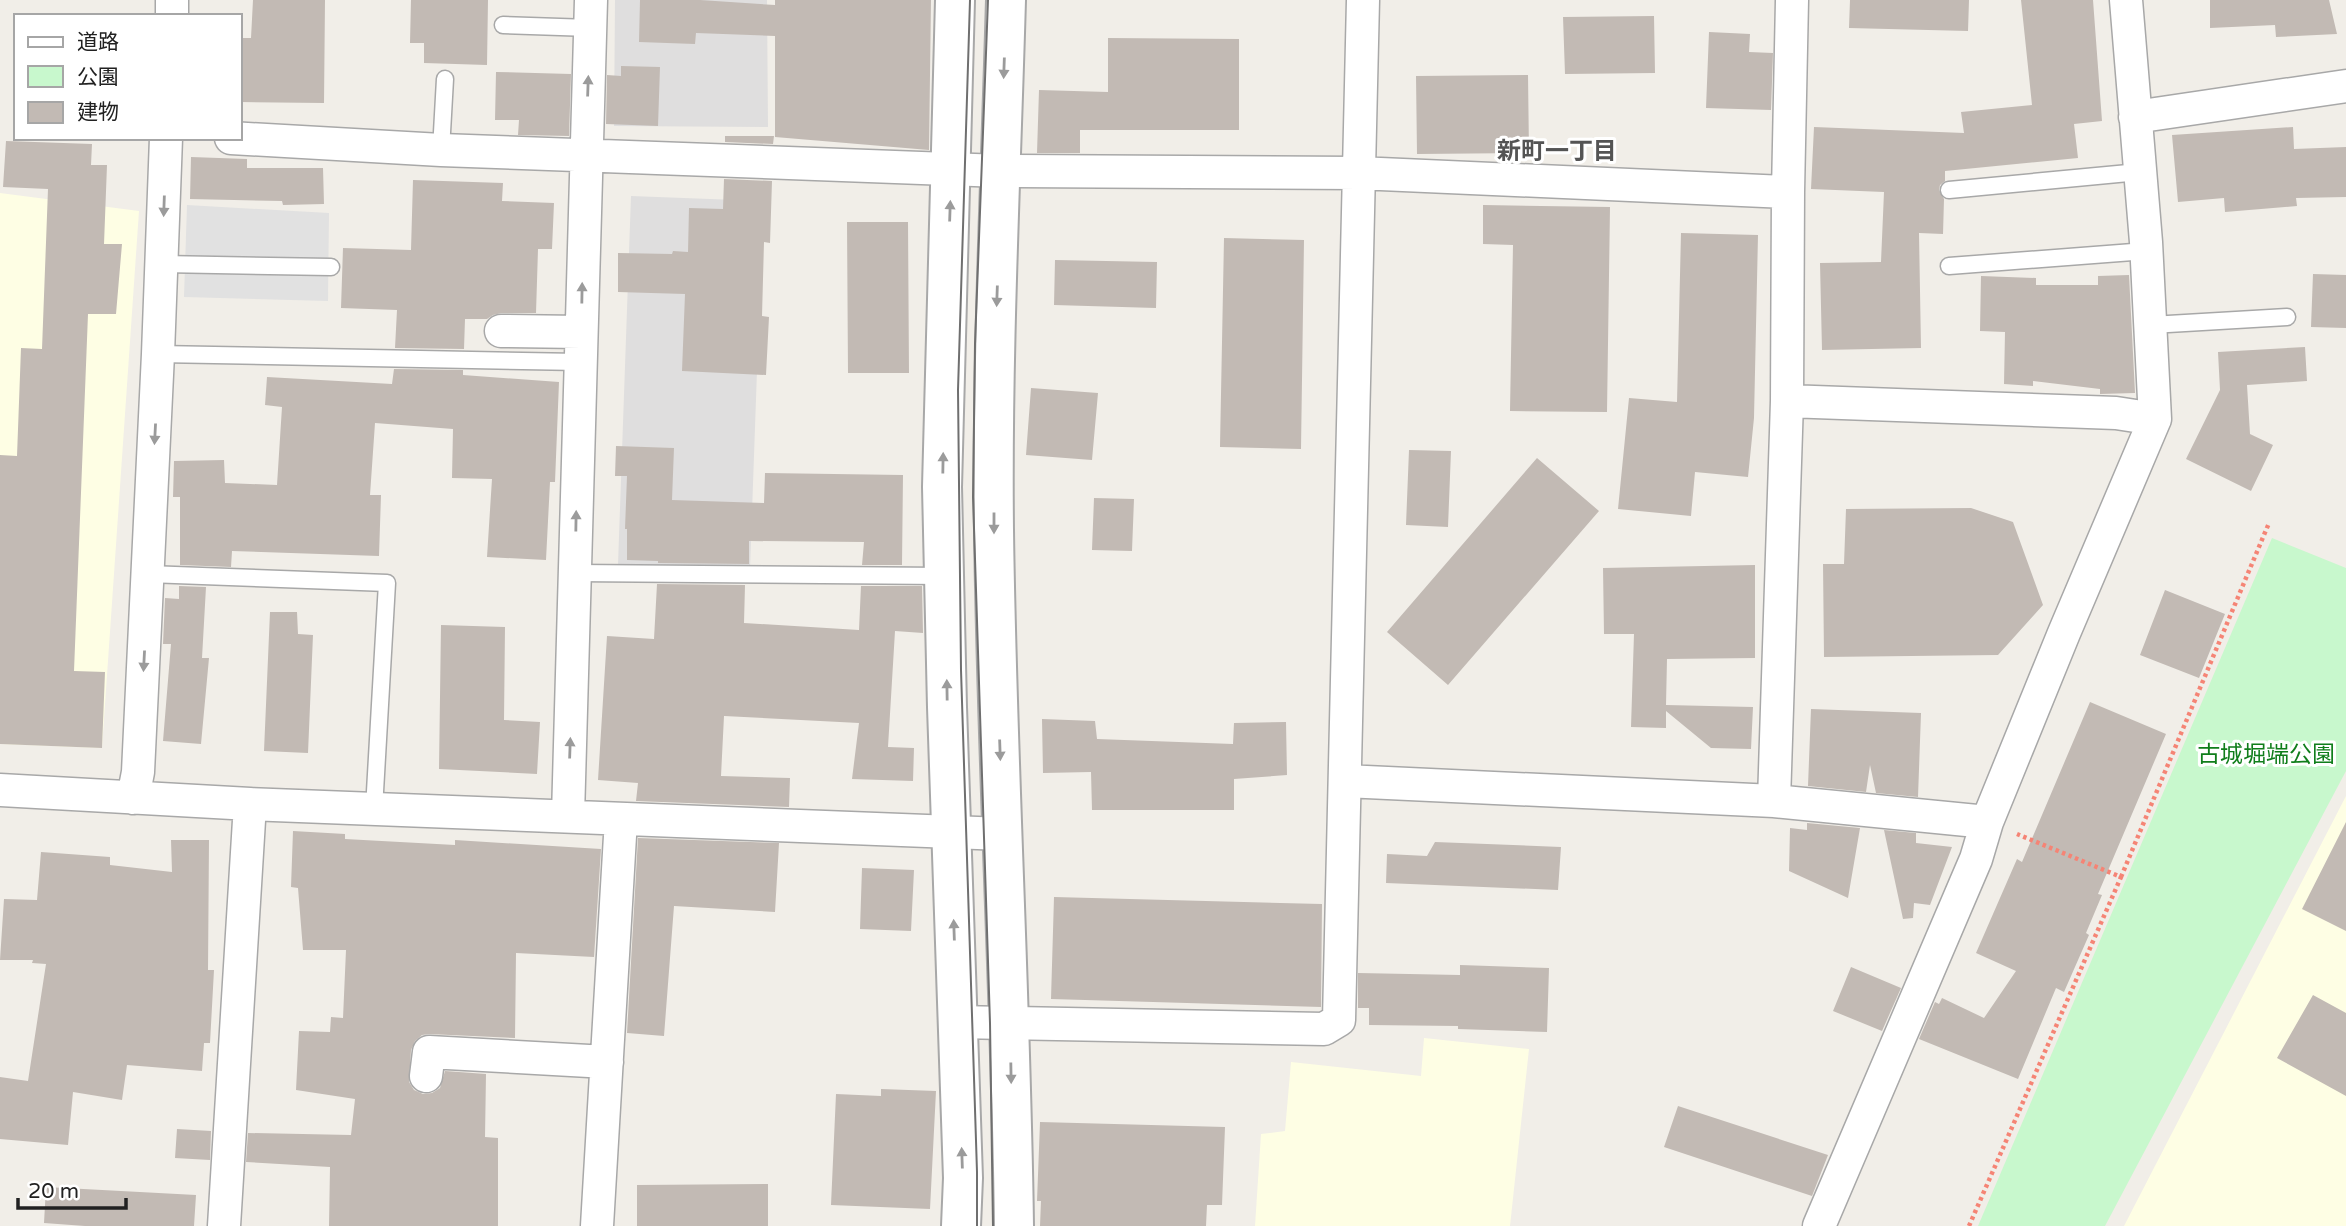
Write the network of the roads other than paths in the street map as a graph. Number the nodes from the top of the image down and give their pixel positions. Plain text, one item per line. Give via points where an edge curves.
1 (956, 0) edge
2 (1006, 0) edge
3 (1363, 0) edge
4 (1792, 0) edge
5 (2126, 0) edge
6 (590, 14) edge
7 (503, 25) dead end
8 (445, 79) dead end
9 (2346, 86) edge
10 (2135, 117) junction
11 (242, 139) edge
12 (166, 140) edge
13 (441, 150) junction
14 (585, 154) junction
15 (951, 168) junction
16 (1001, 171) junction
17 (2139, 172) junction
18 (1358, 173) junction
19 (1949, 190) dead end
20 (1788, 192) junction
21 (2146, 251) junction
22 (162, 264) junction
23 (1949, 266) dead end
24 (331, 267) dead end
25 (2287, 317) dead end
26 (2151, 325) junction
27 (501, 331) dead end
28 (581, 347) junction
29 (158, 354) junction
30 (1787, 401) junction
31 (2155, 419) junction
32 (575, 573) junction
33 (148, 574) junction
34 (944, 576) junction
35 (1345, 781) junction
36 (0, 790) edge
37 (133, 798) junction
38 (1774, 801) junction
39 (250, 804) junction
40 (374, 809) junction
41 (568, 816) junction
42 (621, 819) junction
43 (1987, 822) junction
44 (951, 832) junction
45 (1003, 834) junction
46 (957, 1022) junction
47 (1010, 1023) junction
48 (607, 1062) junction
49 (426, 1076) dead end
50 (224, 1226) edge
51 (597, 1226) edge
52 (961, 1226) edge
53 (1014, 1226) edge
54 (1819, 1226) edge

1 - 15 street
2 -> 16 street
3 - 18 street
4 - 20 street
5 - 10 street
6 - 7 lane
14 -> 6 street
8 - 13 lane
9 - 10 street
10 - 17 street
11 - 13 street
12 -> 22 street
13 - 14 street
14 - 15 street
28 -> 14 street
15 - 16 street
34 -> 15 street via 942,487
16 - 18 street
16 -> 45 street via 994,451
17 - 19 lane
17 - 21 street
18 - 20 street
18 - 35 street
20 - 30 street
21 - 23 lane
21 - 26 street
22 - 24 lane
22 - 29 street
25 - 26 lane
26 - 31 street
27 - 28 street
28 - 29 lane
32 -> 28 street
29 -> 33 street
30 - 31 street via 2116,413
30 - 38 street
31 - 43 street
32 - 34 lane
41 -> 32 street
33 -> 37 street
33 - 40 lane via 387,583
44 -> 34 street
35 - 38 street
35 - 47 street via 1339,1020 1324,1029
36 - 37 street
37 - 39 street
38 - 43 street
39 - 40 street
39 - 50 street
40 - 41 street
41 - 42 street
42 - 44 street
42 - 48 street
43 - 54 street via 1976,859
44 - 45 street
46 -> 44 street
45 - 47 street
46 - 47 street
52 -> 46 street
47 -> 53 street
48 - 49 street via 429,1052
48 - 51 street

